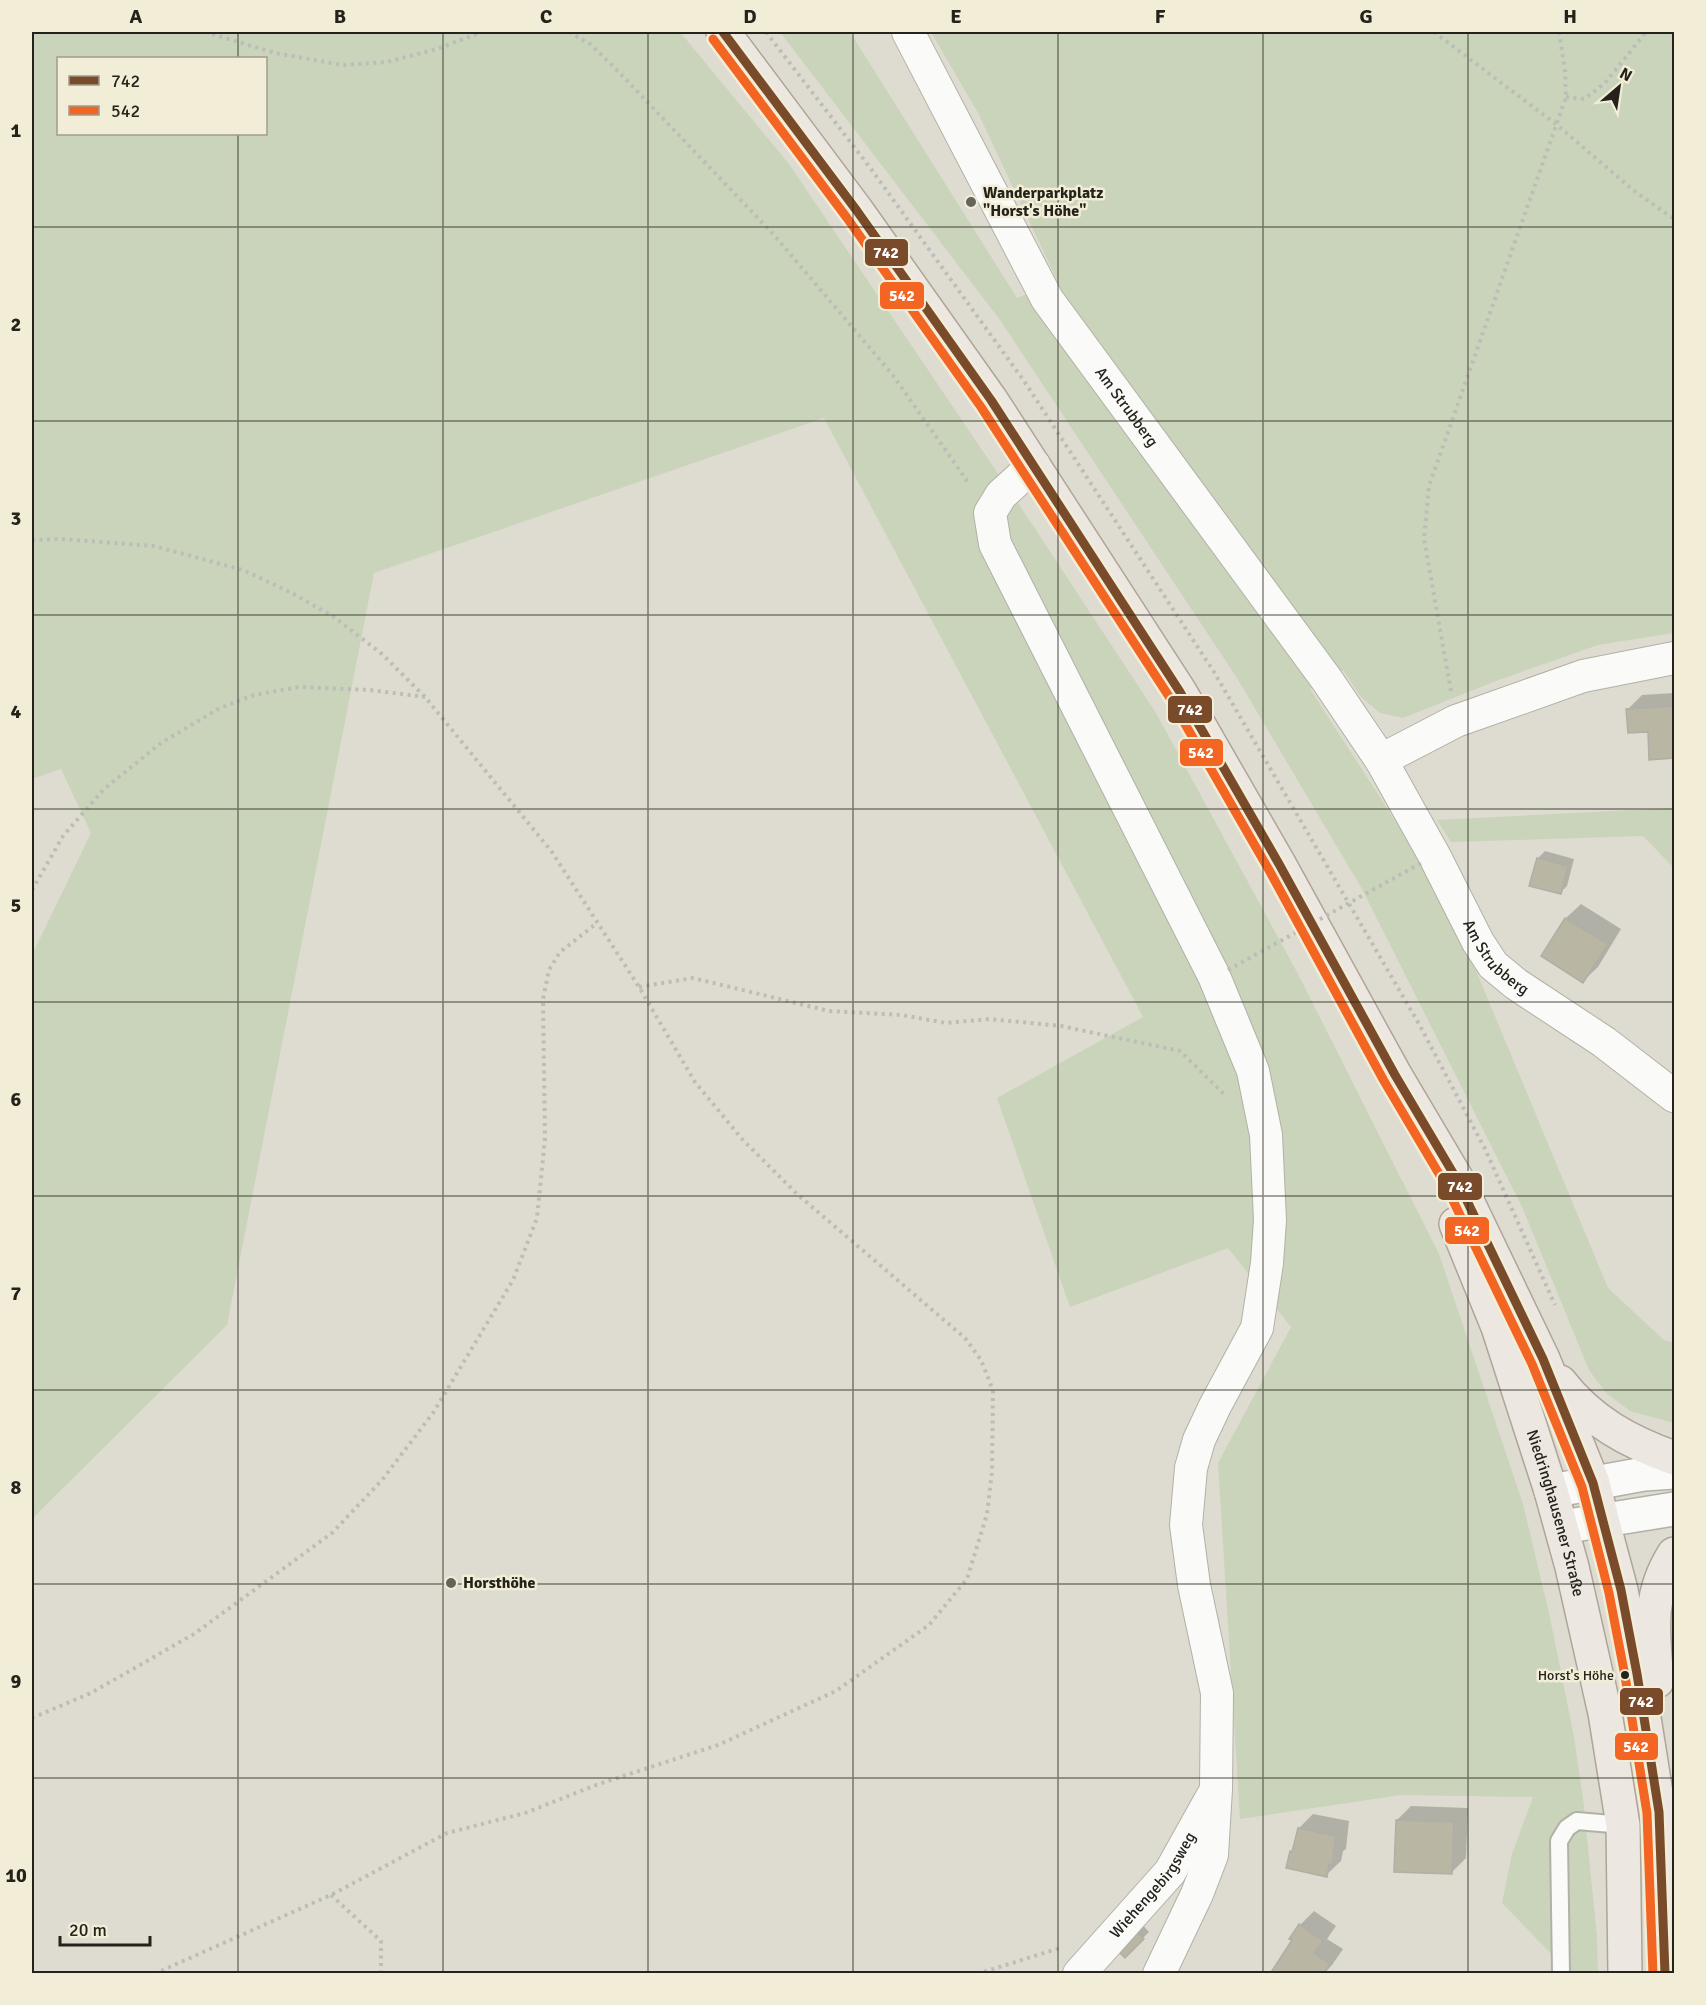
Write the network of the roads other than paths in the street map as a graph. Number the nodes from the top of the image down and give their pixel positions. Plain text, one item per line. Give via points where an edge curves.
1 (723, 32) edge
2 (908, 32) edge
3 (1034, 465) junction
4 (1674, 658) edge
5 (1381, 760) junction
6 (1395, 1075) junction
7 (1674, 1096) edge
8 (1543, 1359) junction
9 (1674, 1458) edge
10 (1674, 1472) edge
11 (1593, 1483) junction
12 (1551, 1491) junction
13 (1674, 1509) edge
14 (1602, 1519) junction
15 (1562, 1527) junction
16 (1674, 1554) edge
17 (1216, 1788) junction
18 (1659, 1812) junction
19 (1623, 1825) junction
20 (1079, 1974) edge
21 (1159, 1974) edge
22 (1560, 1974) edge
23 (1624, 1974) edge
24 (1665, 1974) edge

1 - 3 main road, Niedringhausener Straße via 857,211
2 - 5 street, Am Strubberg via 1047,299 1327,680
3 - 6 main road, Niedringhausener Straße via 1180,692
3 - 17 street via 1001,495 990,513 995,544 1214,976 1253,1071 1266,1135 1270,1220 1257,1328 1199,1440 1191,1468 1186,1525 1194,1585 1217,1693
4 - 5 street via 1583,676 1456,721
5 - 7 street, Am Strubberg via 1493,965
6 - 8 main road, Niedringhausener Straße via 1456,1178
6 - 12 main road, Niedringhausener Straße via 1498,1327
8 - 9 main road via 1572,1398 1593,1416 1629,1440
8 - 11 main road, Niedringhausener Straße
10 - 11 main road
11 - 12 main road
11 - 14 main road, Niedringhausener Straße
12 - 15 main road, Niedringhausener Straße
13 - 14 main road
14 - 15 main road
14 - 18 main road, Niedringhausener Straße via 1621,1590
15 - 19 main road, Niedringhausener Straße via 1605,1713
16 - 18 main road via 1662,1578 1652,1618
17 - 20 street, Wiehengebirgsweg via 1170,1872
17 - 21 street via 1212,1855
18 - 24 main road, Niedringhausener Straße
19 - 22 lane via 1577,1821 1559,1841
19 - 23 main road, Niedringhausener Straße

